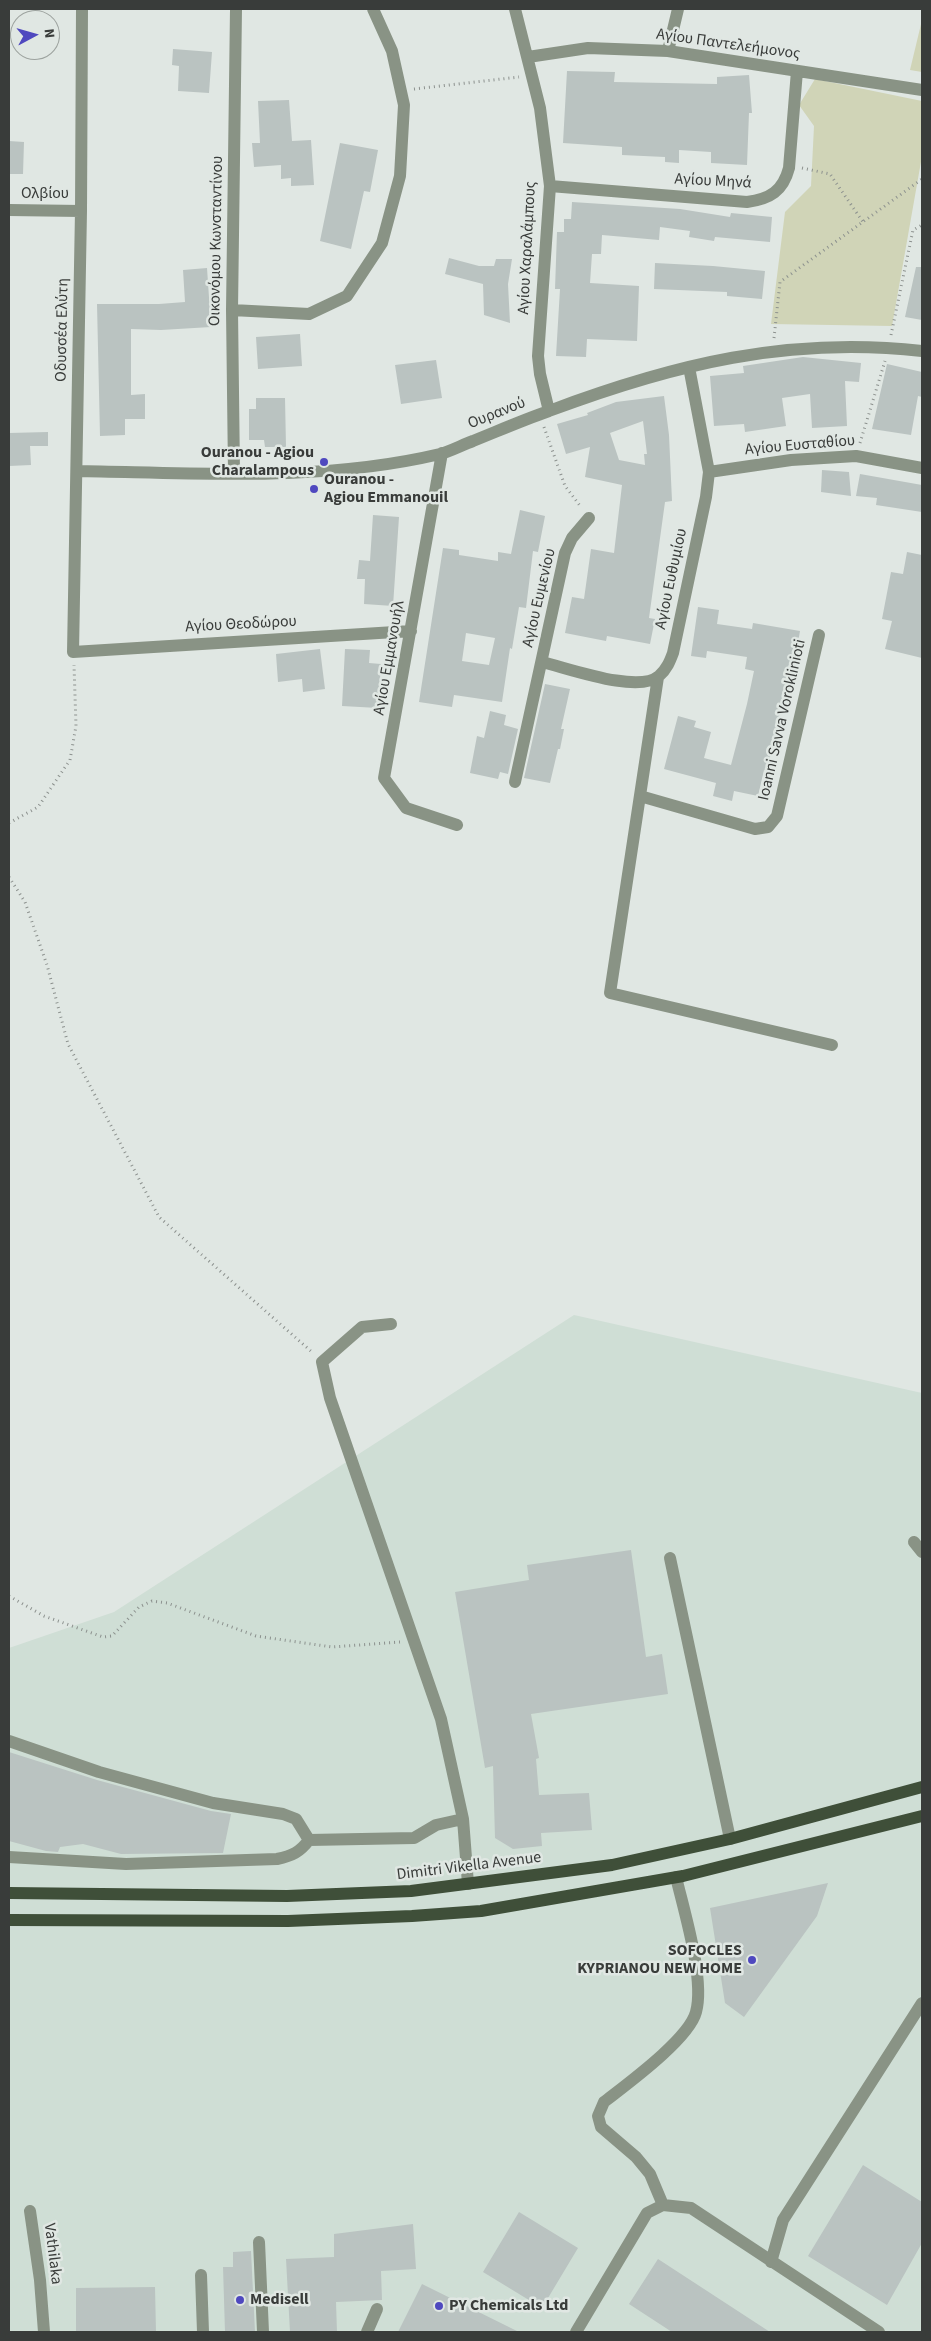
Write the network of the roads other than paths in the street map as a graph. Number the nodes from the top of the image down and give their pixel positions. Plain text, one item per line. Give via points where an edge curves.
1 (82, 9) edge
2 (236, 9) edge
3 (373, 9) edge
4 (515, 9) edge
5 (678, 9) edge
6 (668, 51) junction
7 (528, 57) junction
8 (797, 71) junction
9 (922, 90) edge
10 (550, 186) junction
11 (9, 210) edge
12 (81, 211) junction
13 (232, 310) junction
14 (922, 352) edge
15 (689, 367) junction
16 (544, 413) junction
17 (442, 453) junction
18 (922, 468) edge
19 (77, 471) junction
20 (709, 472) junction
21 (234, 473) junction
22 (589, 518) road end
23 (411, 631) junction
24 (819, 635) dead end
25 (73, 652) joint
26 (542, 662) junction
27 (658, 677) junction
28 (515, 782) dead end
29 (640, 796) junction
30 (457, 825) dead end
31 (832, 1045) dead end
32 (391, 1324) dead end
33 (670, 1558) dead end
34 (9, 1741) edge
35 (922, 1787) edge
36 (922, 1816) edge
37 (463, 1819) junction
38 (730, 1838) junction
39 (309, 1840) junction
40 (9, 1857) edge
41 (676, 1877) junction
42 (468, 1884) junction
43 (9, 1893) edge
44 (9, 1920) edge
45 (922, 2003) edge
46 (663, 2205) junction
47 (30, 2211) dead end
48 (259, 2242) dead end
49 (771, 2262) junction
50 (201, 2275) dead end
51 (377, 2309) dead end
52 (44, 2332) edge
53 (203, 2332) edge
54 (263, 2332) edge
55 (368, 2332) edge
56 (576, 2332) edge
57 (879, 2332) edge

1 - 12 street, Οδυσσέα Ελύτη
2 - 13 street, Οικονόμου Κωνσταντίνου
3 - 13 street via 392,51 404,105 400,176 382,243 347,296 309,314
4 - 7 street, Αγίου Χαραλάμπους
5 - 6 street
6 - 7 street, Αγίου Παντελεήμονος via 588,48
6 - 8 street, Αγίου Παντελεήμονος
7 - 10 street, Αγίου Χαραλάμπους via 544,130
8 - 9 street, Αγίου Παντελεήμονος
8 - 10 street, Αγίου Μηνά via 789,166 781,188 762,200 747,202
10 - 16 street, Αγίου Χαραλάμπους via 538,356
11 - 12 street, Ολβίου
12 - 19 street, Οδυσσέα Ελύτη
13 - 21 street, Οικονόμου Κωνσταντίνου
14 - 15 street, Ουρανού via 837,346 773,350
15 - 16 street, Ουρανού via 649,376
15 - 20 street, Αγίου Ευθυμίου
16 - 17 street, Ουρανού
17 - 21 street, Ουρανού via 338,471
17 - 23 street, Αγίου Εμμανουήλ
18 - 20 street, Αγίου Ευσταθίου via 856,456 791,460
19 - 21 street, Ουρανού
19 - 25 street, Οδυσσέα Ελύτη
20 - 27 street, Αγίου Ευθυμίου via 673,653 667,668
22 - 26 street, Αγίου Ευμενίου via 572,538 565,553
23 - 25 street, Αγίου Θεοδώρου
23 - 30 street, Αγίου Εμμανουήλ via 384,778 406,808
24 - 29 street, Ioanni Savva Voroklinioti via 777,816 768,827 755,828
26 - 27 street via 624,682 648,681
26 - 28 street, Αγίου Ευμενίου
27 - 29 street
29 - 31 street via 610,993
32 - 37 street via 362,1327 322,1362 330,1398 441,1719
33 - 38 street
34 - 39 street via 99,1772 213,1804 283,1814 296,1819
35 - 38 main road, Dimitri Vikella Avenue
36 - 41 main road
37 - 39 street via 436,1825 414,1838
37 - 42 street
38 - 42 main road, Dimitri Vikella Avenue via 612,1866
39 - 40 street via 291,1856 277,1859 126,1864
41 - 44 main road via 481,1911 412,1916 288,1921
41 - 46 street via 698,1986 696,2012 676,2041 604,2102 598,2116 601,2128 636,2157 650,2174
42 - 43 main road, Dimitri Vikella Avenue via 412,1891 287,1896
45 - 49 street via 783,2220
46 - 49 street via 691,2208
46 - 56 street via 648,2213
47 - 52 street, Vathilaka
48 - 54 street
49 - 57 street
50 - 53 street
51 - 55 street

